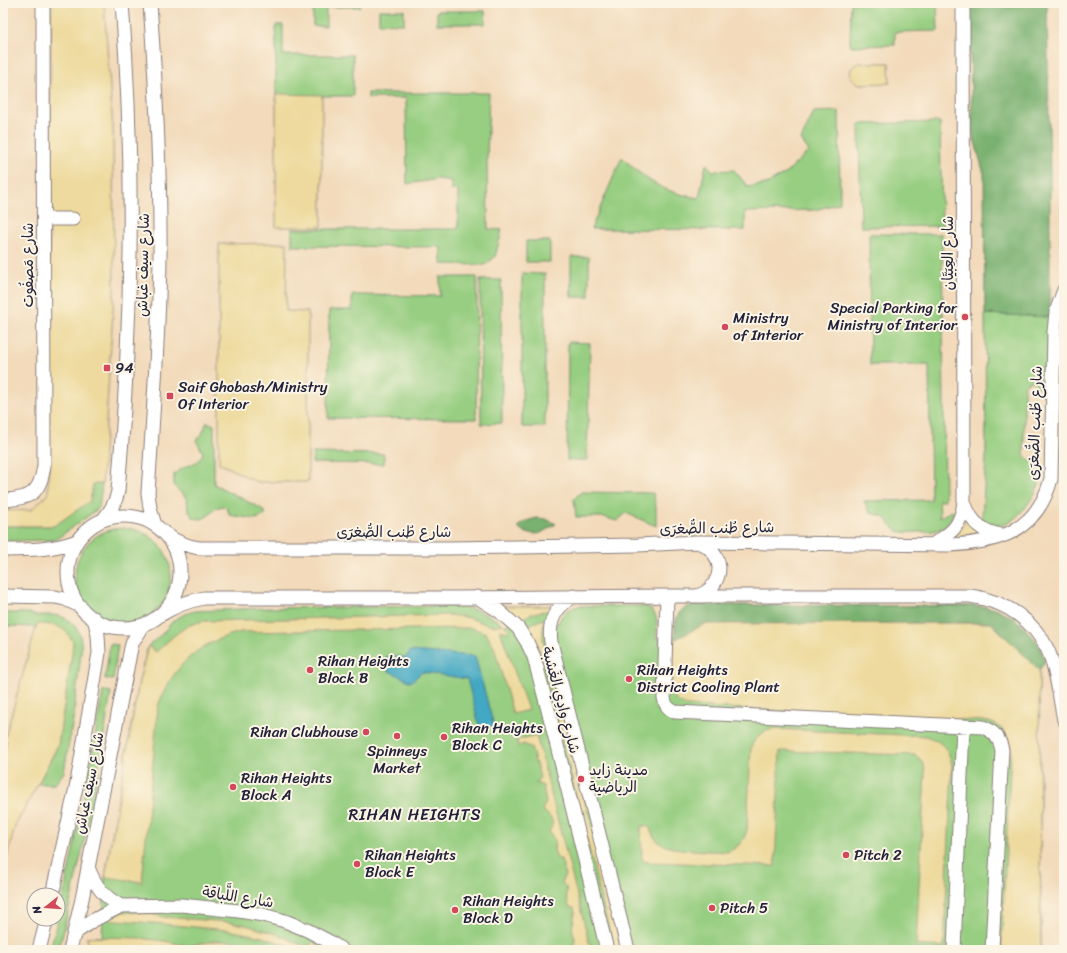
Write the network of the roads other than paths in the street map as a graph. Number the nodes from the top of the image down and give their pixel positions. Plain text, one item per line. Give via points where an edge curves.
1 (43, 3) edge
2 (122, 3) edge
3 (150, 3) edge
4 (963, 3) edge
5 (44, 219) junction
6 (73, 219) dead end
7 (1064, 290) edge
8 (3, 500) edge
9 (964, 502) junction
10 (103, 520) junction
11 (156, 525) junction
12 (166, 534) junction
13 (1005, 536) junction
14 (77, 541) junction
15 (698, 542) junction
16 (932, 545) junction
17 (3, 550) edge
18 (3, 596) edge
19 (574, 596) junction
20 (668, 596) junction
21 (695, 596) junction
22 (477, 597) junction
23 (80, 606) junction
24 (162, 614) junction
25 (94, 618) junction
26 (145, 624) junction
27 (1064, 720) edge
28 (963, 726) junction
29 (88, 867) junction
30 (54, 887) edge
31 (121, 906) junction
32 (45, 927) edge
33 (75, 934) junction
34 (39, 950) edge
35 (70, 950) edge
36 (78, 950) edge
37 (342, 950) edge
38 (608, 950) edge
39 (628, 950) edge
40 (954, 950) edge
41 (992, 950) edge

1 - 5 street, شارع مَصفُوت
2 - 10 street, شارع سيف غباش via 130,166 128,338 118,491 113,506
3 - 11 street, شارع سيف غباش via 156,94 160,256 148,493
4 - 9 street, شارع العِبَيَّان
5 - 6 street
5 - 8 street, شارع مَصفُوت via 43,475 38,487 29,495
7 - 13 street, شارع طُنب الصُّغرَى via 1056,312 1054,332 1051,479 1045,497 1035,513 1022,526
9 - 13 street, شارع العِبَيَّان via 972,520 979,526 987,532
9 - 16 street, شارع العِبَيَّان via 957,525
10 - 11 street via 130,516
10 - 14 street
11 - 12 street
12 - 15 street, شارع طُنب الصُّغرَى via 181,544 199,548 448,548
12 - 24 street via 176,551 180,565 180,580 174,599
13 - 16 street, شارع طُنب الصُّغرَى via 972,544
14 - 17 street via 54,548
14 - 23 street via 70,559 69,579
15 - 16 street, شارع طُنب الصُّغرَى
15 - 21 street via 711,550 718,563 718,570 714,585
18 - 23 street via 56,597
19 - 20 street
19 - 22 street
19 - 39 street, شارع وادِي الغَشبة via 562,605 553,617 551,642
20 - 21 street
20 - 28 street via 664,698 667,706 674,712
21 - 27 street via 970,596 988,599 1020,616 1044,643 1056,677
22 - 24 street via 204,598 182,604
22 - 38 street, شارع وادِي الغَشبة via 499,611 518,628 534,657
23 - 25 street
24 - 26 street
25 - 26 street via 118,628
25 - 30 street, شارع سيف غباش via 100,653 77,783
26 - 29 street, شارع سيف غباش via 130,648
28 - 40 street
28 - 41 street via 988,729 1001,745
29 - 31 street via 104,895
29 - 33 street, شارع سيف غباش
31 - 33 street, شارع اللَّباقة via 92,921
31 - 37 street, شارع اللَّباقة via 181,906 263,915 307,930
32 - 34 street
33 - 35 street, شارع سيف غباش
33 - 36 street

